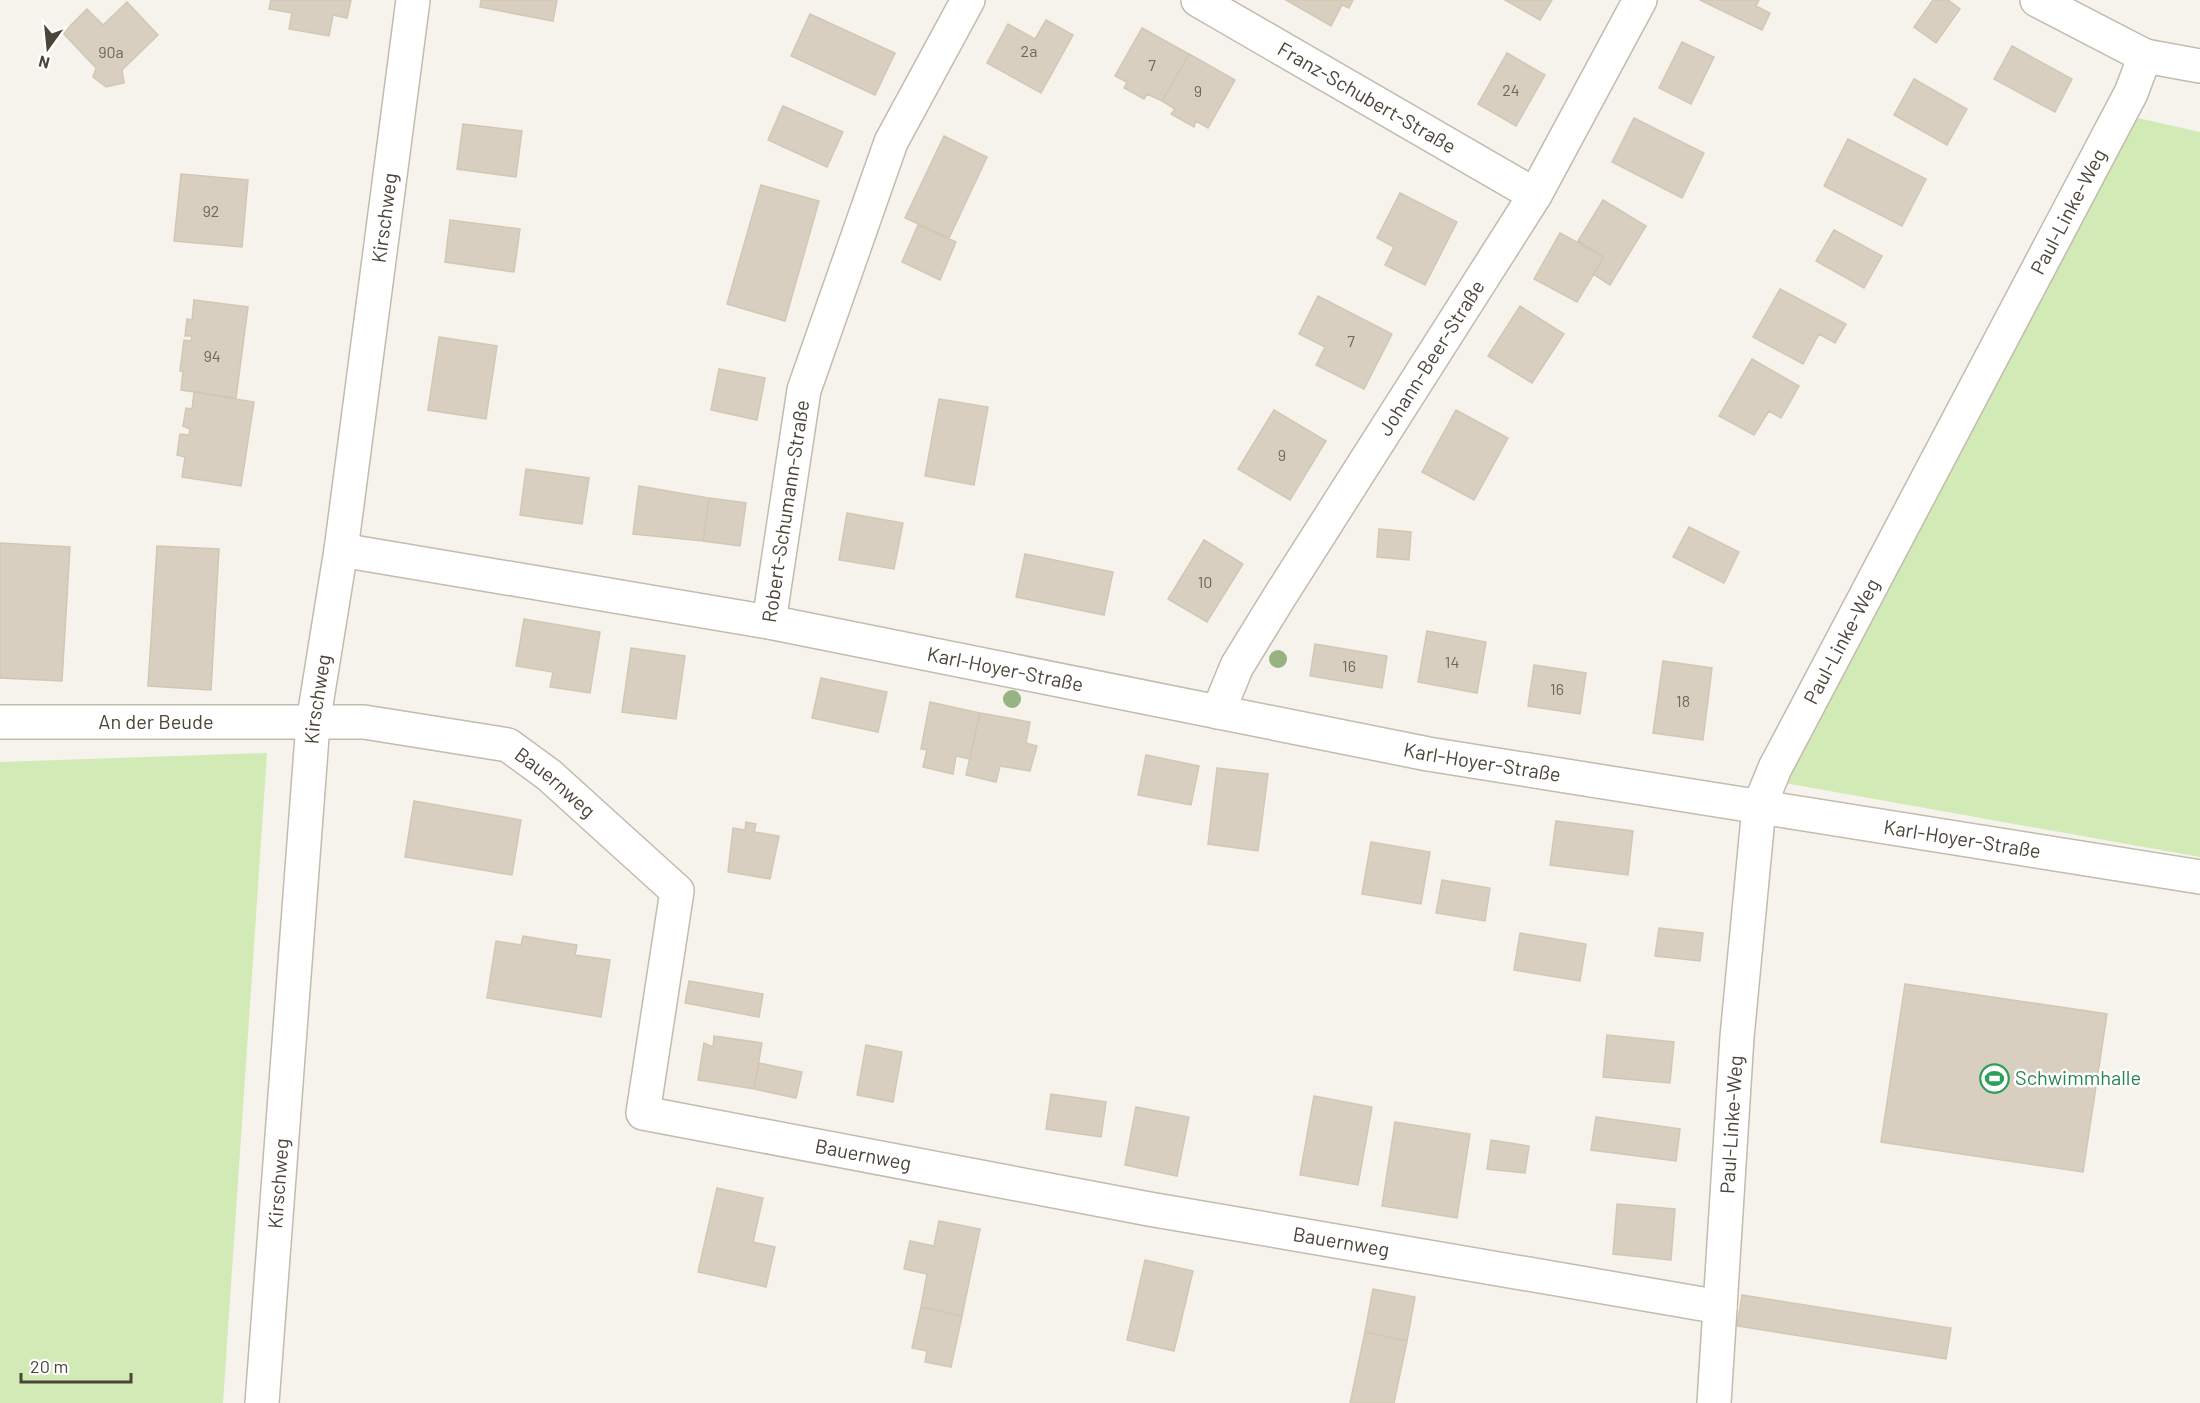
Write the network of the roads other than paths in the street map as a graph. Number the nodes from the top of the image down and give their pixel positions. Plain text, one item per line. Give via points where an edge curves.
1 (413, 0) edge
2 (968, 0) edge
3 (1198, 0) edge
4 (1640, 0) edge
5 (2037, 0) edge
6 (2145, 56) junction
7 (2200, 66) edge
8 (1534, 195) junction
9 (341, 550) junction
10 (769, 622) junction
11 (1218, 712) junction
12 (0, 722) edge
13 (313, 723) junction
14 (1759, 807) junction
15 (2200, 877) edge
16 (1720, 1307) junction
17 (262, 1403) edge
18 (1714, 1403) edge

1 - 9 street, Kirschweg
2 - 10 street, Robert-Schumann-Straße via 891,142 804,390
3 - 8 street, Franz-Schubert-Straße
4 - 8 street, Johann-Beer-Straße
5 - 6 street
6 - 7 street
6 - 14 street, Paul-Linke-Weg via 2132,93 1775,768
8 - 11 street, Johann-Beer-Straße via 1237,666
9 - 10 street, Robert-Schumann-Straße
9 - 13 street, Kirschweg
10 - 11 street, Karl-Hoyer-Straße
11 - 14 street, Karl-Hoyer-Straße via 1428,754
12 - 13 street, An der Beude
13 - 16 street, Bauernweg via 364,723 508,745 549,775 677,891 643,1113 1149,1209
13 - 17 street, Kirschweg
14 - 15 street, Karl-Hoyer-Straße
14 - 16 street, Paul-Linke-Weg via 1737,1037
16 - 18 street, Paul-Linke-Weg

